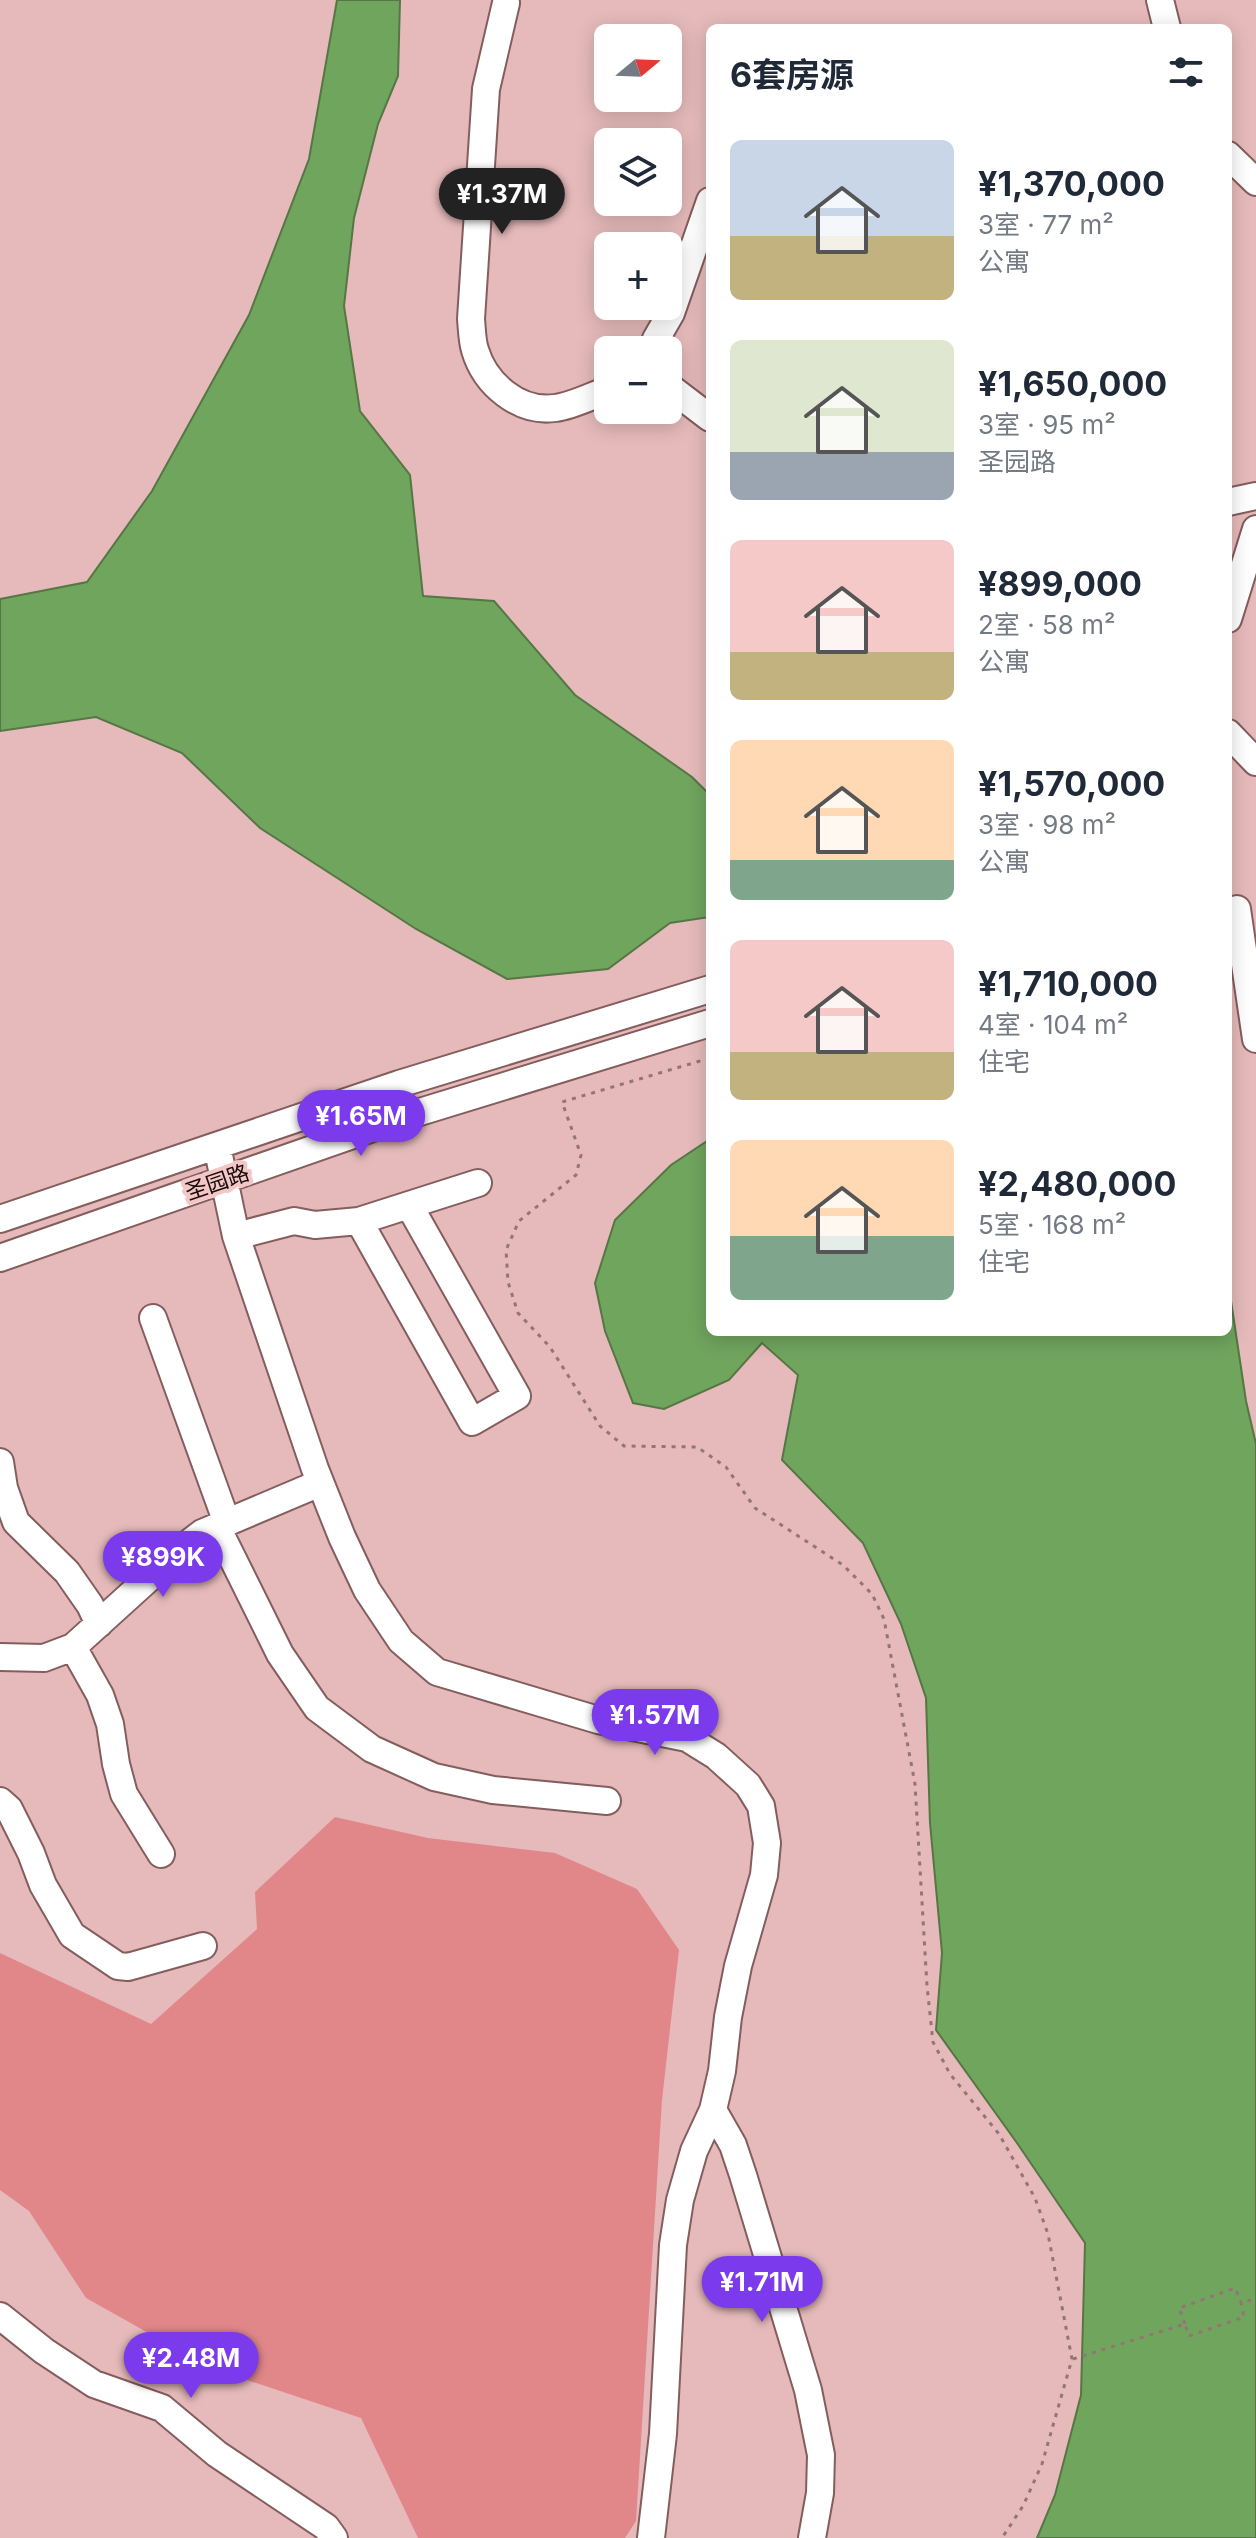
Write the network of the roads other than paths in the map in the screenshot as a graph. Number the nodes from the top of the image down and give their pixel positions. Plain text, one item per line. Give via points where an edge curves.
1 (1160, 0) edge
2 (506, 3) dead end
3 (1166, 24) edge
4 (1232, 159) edge
5 (1256, 182) edge
6 (706, 212) edge
7 (658, 336) edge
8 (594, 395) edge
9 (682, 397) edge
10 (706, 415) edge
11 (1256, 496) edge
12 (1232, 501) edge
13 (1256, 529) edge
14 (1232, 606) edge
15 (1232, 737) edge
16 (1232, 761) edge
17 (1256, 764) edge
18 (1240, 909) edge
19 (1242, 940) edge
20 (706, 990) edge
21 (706, 1024) edge
22 (1256, 1039) edge
23 (217, 1146) junction
24 (226, 1179) junction
25 (478, 1183) dead end
26 (409, 1205) junction
27 (0, 1219) edge
28 (359, 1221) junction
29 (236, 1236) junction
30 (0, 1258) edge
31 (153, 1318) dead end
32 (0, 1462) edge
33 (320, 1483) junction
34 (222, 1525) junction
35 (99, 1624) junction
36 (73, 1647) junction
37 (0, 1657) edge
38 (0, 1801) edge
39 (607, 1801) dead end
40 (161, 1854) dead end
41 (203, 1946) dead end
42 (713, 2110) junction
43 (0, 2316) edge
44 (334, 2538) edge
45 (651, 2538) edge
46 (812, 2538) edge

1 - 3 street
2 - 8 street via 486,89 471,319 475,350 487,374 525,406 555,408
4 - 5 street
6 - 7 street
9 - 10 street
11 - 12 street
13 - 14 street
15 - 17 street
16 - 17 street
18 - 19 street
19 - 22 street
20 - 23 street, 圣园路
21 - 24 street, 圣园路 via 410,1115
23 - 24 street
23 - 27 street, 圣园路
24 - 29 street
24 - 30 street, 圣园路
25 - 26 street
26 - 28 street
26 - 28 street via 517,1396 472,1422
28 - 29 street via 294,1221
29 - 33 street
31 - 34 street
32 - 35 street via 16,1522 67,1572
33 - 34 street
33 - 42 street via 367,1590 401,1641 437,1672 598,1720 687,1738 748,1785 761,1806 767,1843 764,1875 738,1966
34 - 35 street via 180,1550
34 - 39 street via 280,1654 317,1708 372,1749 434,1777 493,1790
35 - 36 street
36 - 37 street via 44,1658
36 - 40 street via 100,1695 124,1794
38 - 41 street via 9,1809 56,1910 72,1935 96,1953 128,1967
42 - 45 street via 694,2151 673,2245 663,2434
42 - 46 street via 733,2145 808,2390 821,2455
43 - 44 street via 94,2384 162,2408

